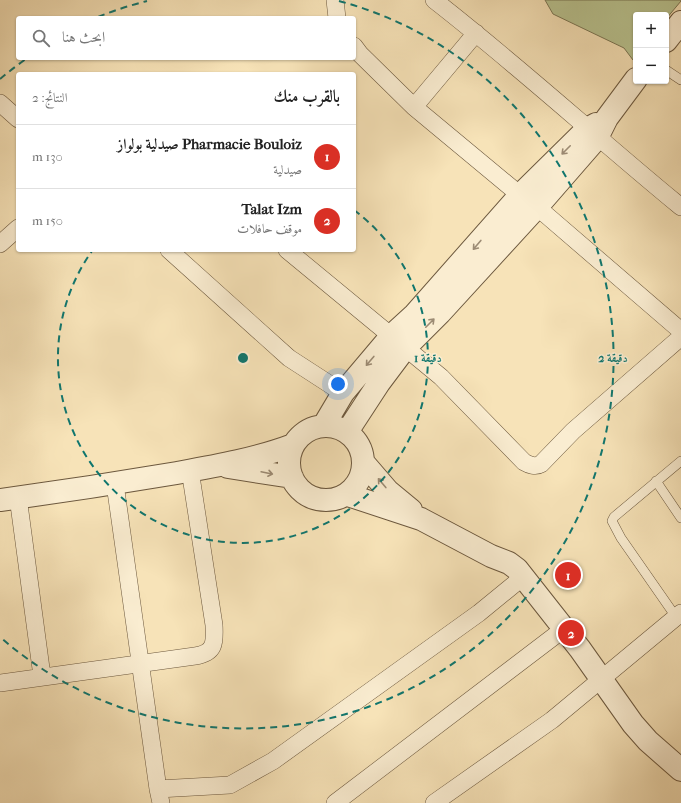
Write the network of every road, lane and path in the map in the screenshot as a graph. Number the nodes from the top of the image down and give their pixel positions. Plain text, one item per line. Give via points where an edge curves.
1 (335, 0) edge
2 (434, 0) edge
3 (337, 16) edge
4 (681, 22) edge
5 (476, 33) junction
6 (669, 37) edge
7 (356, 49) edge
8 (669, 72) edge
9 (681, 80) edge
10 (633, 83) edge
11 (0, 103) edge
12 (414, 107) junction
13 (16, 117) edge
14 (592, 133) junction
15 (520, 195) junction
16 (537, 207) junction
17 (681, 207) edge
18 (16, 230) edge
19 (0, 244) edge
20 (171, 252) edge
21 (289, 252) edge
22 (681, 331) edge
23 (681, 337) edge
24 (399, 341) junction
25 (343, 393) junction
26 (324, 426) junction
27 (347, 432) junction
28 (293, 445) junction
29 (681, 461) edge
30 (363, 462) junction
31 (215, 466) junction
32 (190, 470) junction
33 (292, 477) junction
34 (656, 481) junction
35 (116, 484) junction
36 (348, 495) junction
37 (9, 499) edge
38 (421, 518) junction
39 (681, 518) edge
40 (523, 577) junction
41 (679, 615) edge
42 (564, 628) junction
43 (140, 664) junction
44 (42, 676) junction
45 (601, 679) junction
46 (0, 683) edge
47 (681, 770) edge
48 (159, 796) edge
49 (443, 801) edge
50 (335, 803) edge

1 - 3 street
2 - 5 street
4 - 6 street
5 - 12 street
5 - 14 street
7 - 12 street
8 - 9 lane
10 - 14 street via 607,118
11 - 13 street
12 - 15 street
14 -> 15 street
14 - 16 street
14 - 17 street
15 -> 24 street via 420,308
16 - 22 street
24 -> 16 street
18 - 19 street
20 - 25 street via 289,358
21 - 24 street
23 - 24 street via 573,431 538,466 524,462 441,377
24 -> 25 street
24 - 27 street via 379,383
25 - 26 street
26 - 27 street via 336,427
26 - 28 street via 306,431
27 - 30 street via 356,440
28 - 31 street
28 - 33 street via 288,461
29 - 34 lane
30 - 36 street via 358,483
38 -> 30 street via 388,491
31 - 32 street
31 -> 33 street
32 - 35 street
32 - 43 street via 212,612 214,646 207,653 200,655
33 - 36 street via 298,488 317,500
34 - 39 lane
34 - 41 lane via 612,521 621,538
35 - 37 street
35 - 43 street
36 - 38 street
37 - 44 street
38 - 40 street via 509,563
40 - 42 street
40 - 48 street via 479,613 273,761 245,778 230,786
41 - 45 street
42 - 45 street
42 - 50 street
43 - 44 street
43 - 48 street
44 - 46 street
45 - 47 street via 633,724 653,746
45 - 49 street via 552,720

